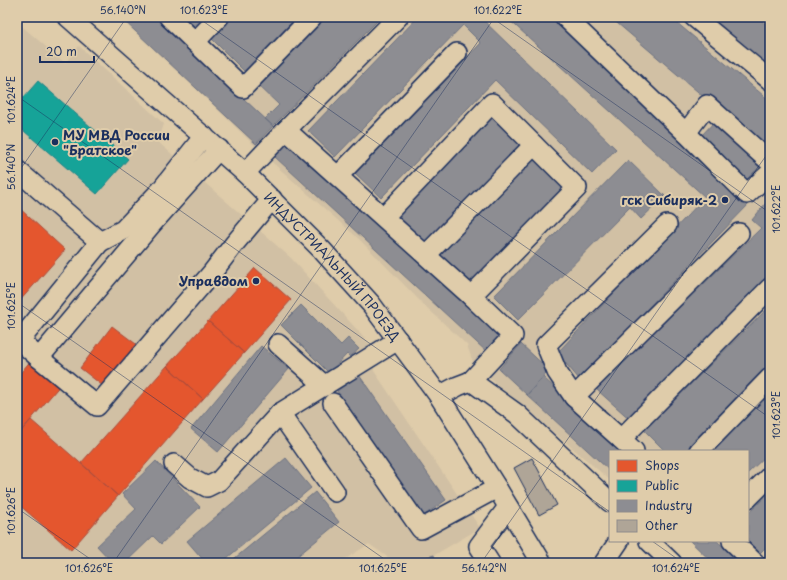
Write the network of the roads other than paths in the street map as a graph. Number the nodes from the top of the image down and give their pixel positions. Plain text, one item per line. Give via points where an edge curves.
1 (68, 17) edge
2 (169, 17) edge
3 (219, 17) edge
4 (312, 17) edge
5 (398, 17) edge
6 (565, 17) edge
7 (694, 17) edge
8 (195, 42) junction
9 (457, 53) dead end
10 (770, 80) edge
11 (286, 130) junction
12 (686, 134) junction
13 (204, 136) junction
14 (534, 145) junction
15 (219, 149) junction
16 (770, 162) edge
17 (17, 170) edge
18 (245, 173) junction
19 (770, 173) edge
20 (338, 176) junction
21 (272, 199) junction
22 (384, 217) junction
23 (151, 225) junction
24 (667, 225) dead end
25 (123, 230) junction
26 (739, 233) dead end
27 (100, 242) junction
28 (426, 255) junction
29 (770, 288) edge
30 (471, 296) junction
31 (398, 340) junction
32 (18, 343) edge
33 (278, 344) dead end
34 (39, 358) junction
35 (770, 378) edge
36 (472, 381) junction
37 (325, 386) junction
38 (439, 396) junction
39 (574, 397) junction
40 (333, 403) dead end
41 (280, 413) junction
42 (628, 445) edge
43 (700, 450) edge
44 (174, 464) dead end
45 (770, 476) edge
46 (497, 488) junction
47 (335, 492) dead end
48 (749, 497) edge
49 (609, 501) edge
50 (508, 507) junction
51 (618, 542) edge
52 (650, 542) edge
53 (733, 542) edge
54 (490, 563) edge
55 (542, 563) edge
56 (604, 563) edge
57 (672, 563) edge
58 (755, 563) edge

1 - 13 street, ИНДУСТРИАЛЬНЫЙ ПРОЕЗД
2 - 8 street
3 - 8 street
4 - 8 street via 243,88
5 - 11 street
6 - 12 street
7 - 10 street
9 - 20 street
11 - 18 street
11 - 20 street
12 - 16 street via 707,105
12 - 19 street via 747,194
13 - 15 street, ИНДУСТРИАЛЬНЫЙ ПРОЕЗД
13 - 25 street via 161,190
14 - 22 street via 492,103
14 - 28 street
14 - 30 street via 578,188
15 - 18 street, ИНДУСТРИАЛЬНЫЙ ПРОЕЗД
15 - 23 street
17 - 27 street
18 - 21 street, ИНДУСТРИАЛЬНЫЙ ПРОЕЗД
20 - 22 street
21 - 31 street, ИНДУСТРИАЛЬНЫЙ ПРОЕЗД via 371,304
21 - 34 street via 97,406
22 - 28 street
23 - 25 street
23 - 34 street
24 - 39 street via 546,345 557,372
25 - 27 street
26 - 39 street
27 - 32 street
28 - 30 street
29 - 42 street
30 - 36 street via 514,336
31 - 37 street
31 - 38 street, ИНДУСТРИАЛЬНЫЙ ПРОЕЗД
32 - 34 street
33 - 37 street
35 - 43 street
36 - 38 street
36 - 49 street via 517,414
37 - 41 street
38 - 46 street, ИНДУСТРИАЛЬНЫЙ ПРОЕЗД
39 - 42 street
40 - 46 street via 422,529
41 - 44 street via 219,481 206,487 190,478
41 - 47 street
45 - 48 street
46 - 50 street, ИНДУСТРИАЛЬНЫЙ ПРОЕЗД
50 - 54 street via 479,546
50 - 55 street, ИНДУСТРИАЛЬНЫЙ ПРОЕЗД
51 - 56 street
52 - 57 street
53 - 58 street

